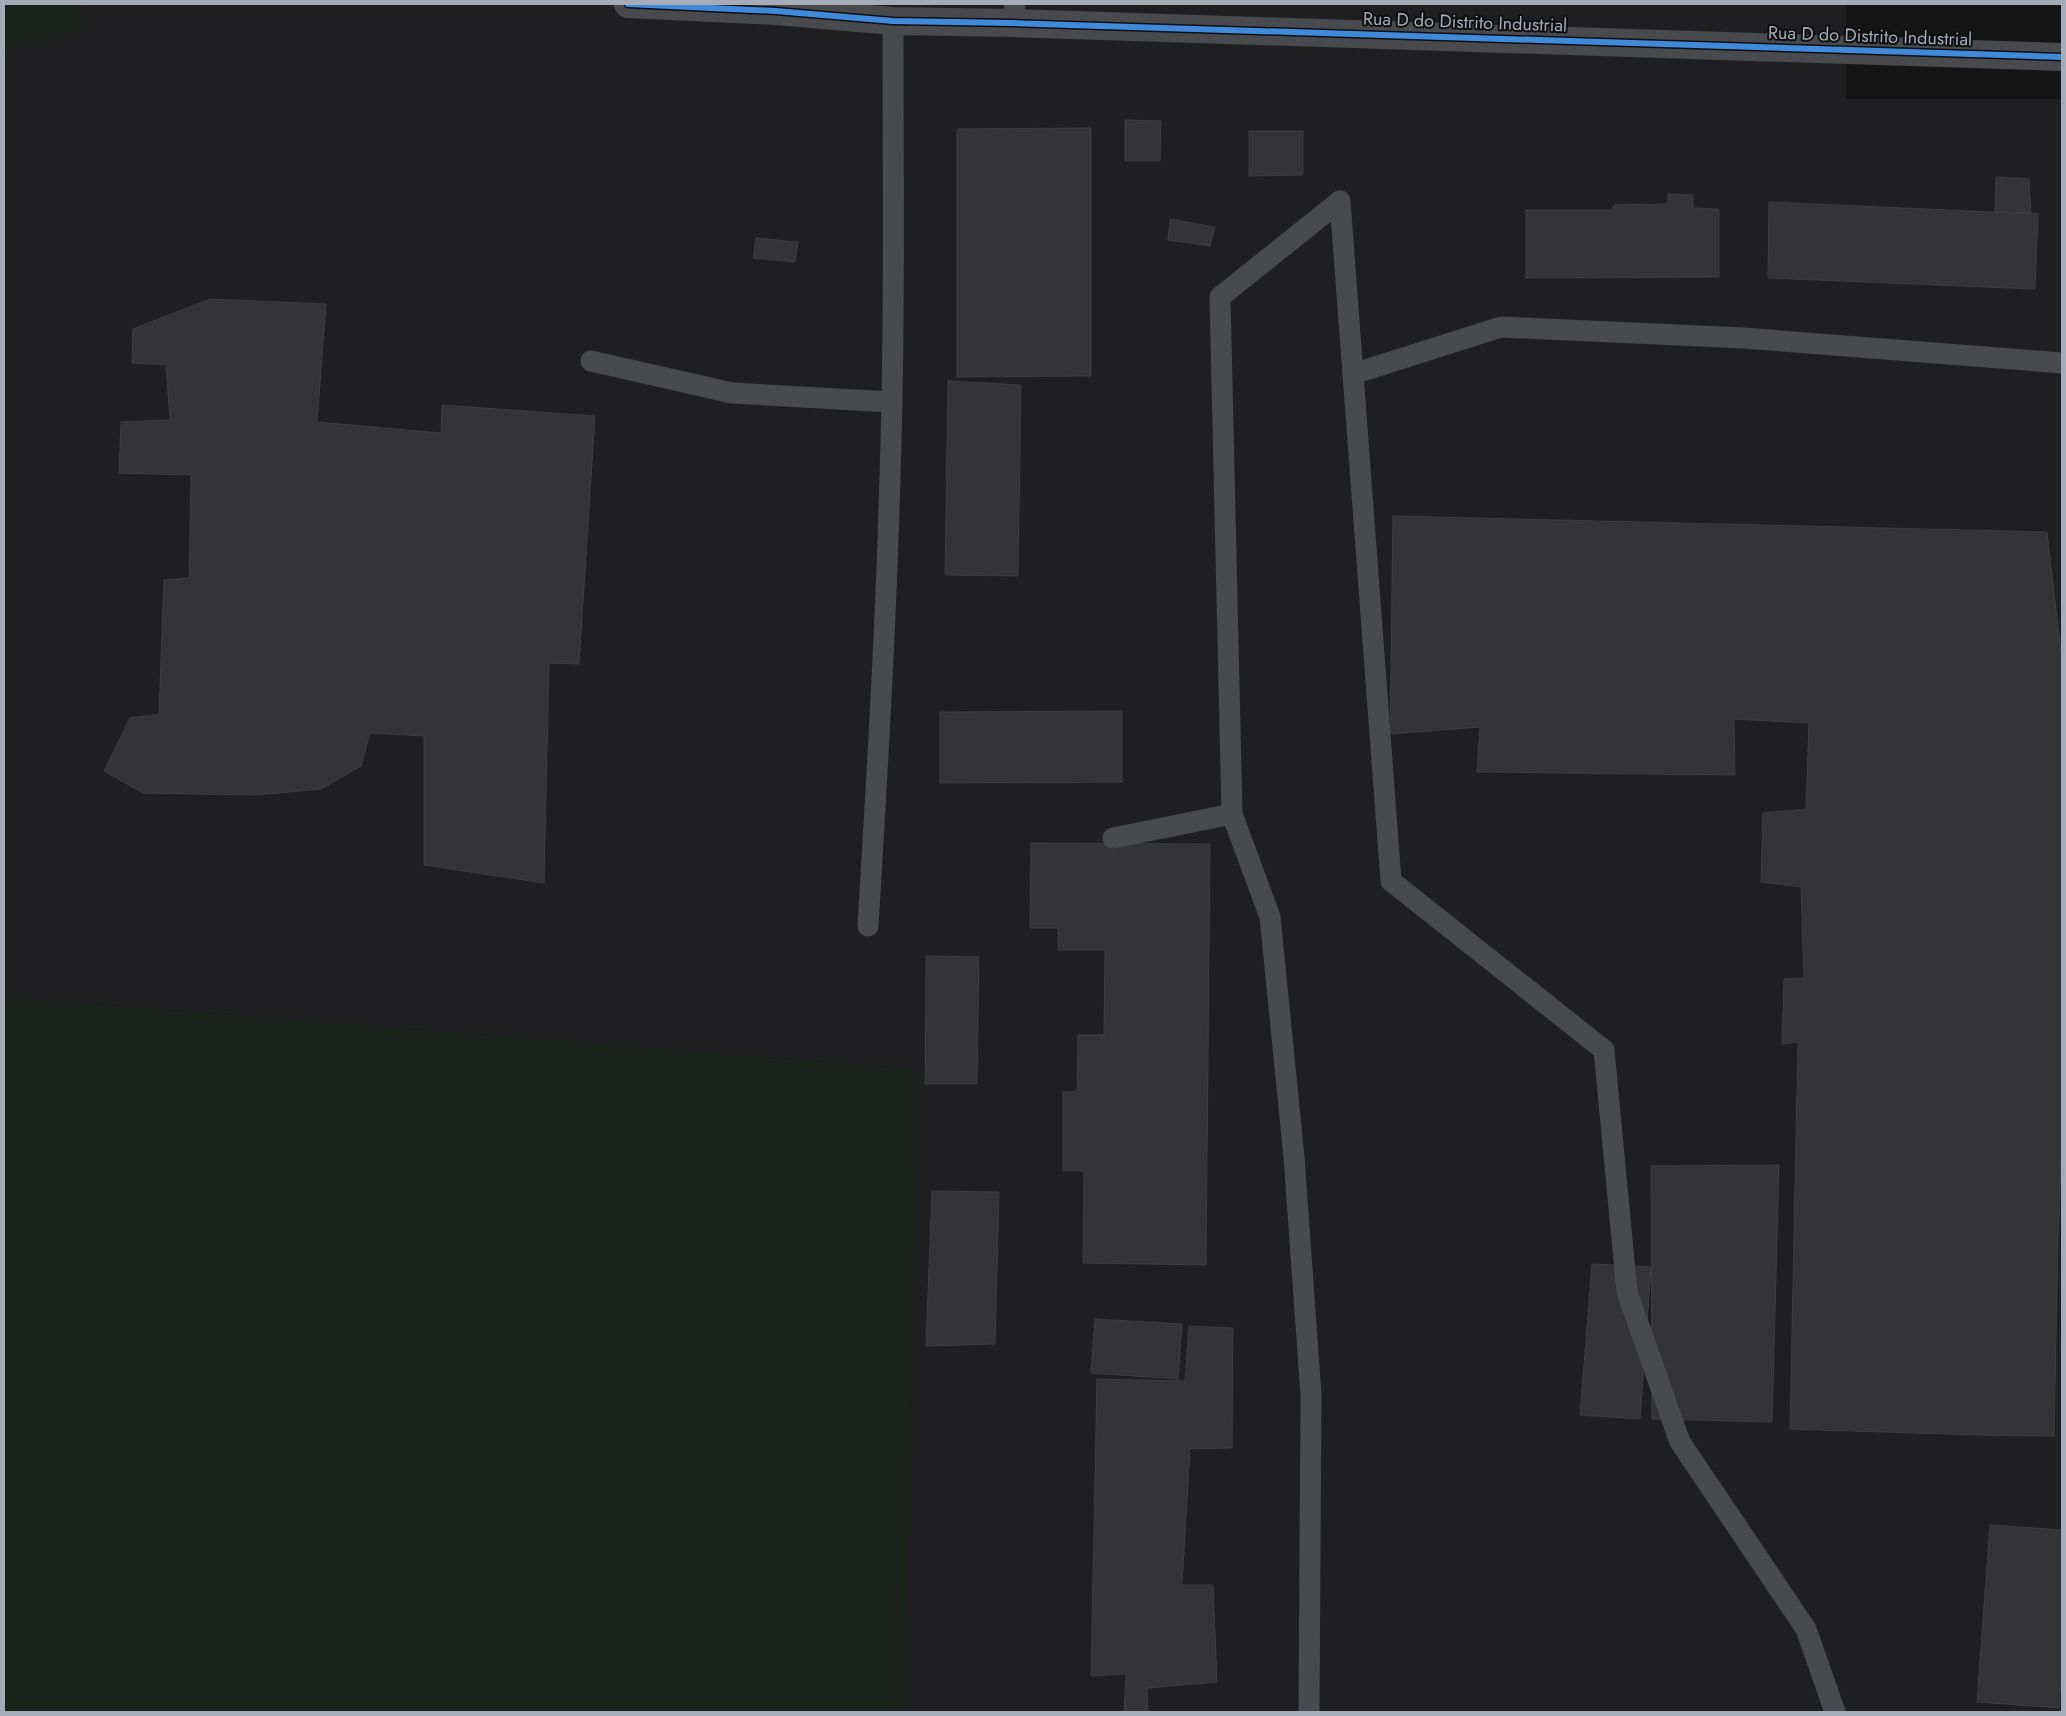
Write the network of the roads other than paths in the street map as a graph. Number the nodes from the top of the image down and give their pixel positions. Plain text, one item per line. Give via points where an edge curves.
1 (628, 4) edge
2 (1014, 13) edge
3 (892, 21) junction
4 (2062, 57) edge
5 (591, 361) dead end
6 (2062, 363) edge
7 (1353, 374) junction
8 (891, 402) junction
9 (1232, 814) junction
10 (1113, 838) dead end
11 (868, 926) dead end
12 (1310, 1712) edge
13 (1835, 1712) edge

1 - 3 street, Rua D do Distrito Industrial via 776,11
2 - 3 street, Rua D do Distrito Industrial
2 - 4 street, Rua D do Distrito Industrial
3 - 8 lane
5 - 8 lane via 732,393
6 - 7 lane via 1744,338 1501,328
7 - 9 lane via 1340,201 1220,297
7 - 13 lane via 1391,881 1604,1050 1627,1292 1680,1442 1806,1629
8 - 11 lane via 884,644
9 - 10 lane
9 - 12 lane via 1270,917 1294,1157 1311,1395

